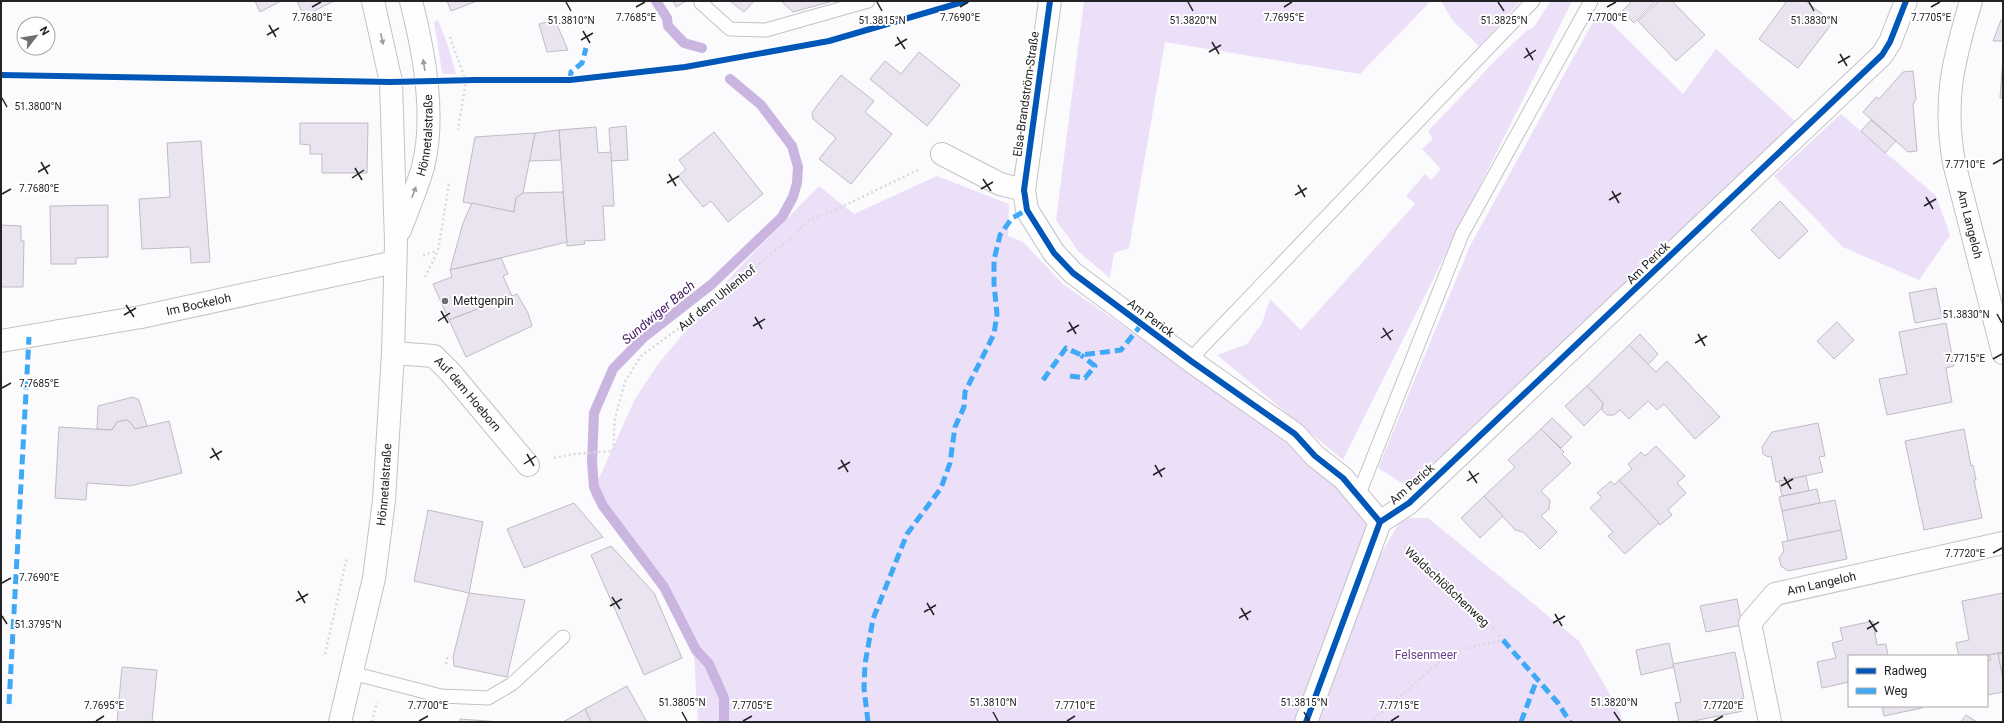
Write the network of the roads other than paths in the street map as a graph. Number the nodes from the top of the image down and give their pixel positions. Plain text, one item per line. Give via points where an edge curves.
1 (373, 1) edge
2 (411, 1) edge
3 (868, 1) edge
4 (1050, 1) edge
5 (1533, 1) edge
6 (1591, 1) edge
7 (1906, 1) edge
8 (1971, 1) edge
9 (701, 3) dead end
10 (942, 154) road end
11 (1024, 190) junction
12 (395, 252) junction
13 (1, 341) edge
14 (393, 353) junction
15 (2003, 353) edge
16 (1191, 361) junction
17 (528, 465) dead end
18 (1358, 496) junction
19 (1380, 522) junction
20 (2003, 543) edge
21 (563, 637) dead end
22 (352, 673) junction
23 (340, 722) edge
24 (1306, 722) edge
25 (1770, 722) edge

1 -> 12 street, Hönnetalstraße via 391,82
12 -> 2 street, Hönnetalstraße via 423,166 428,125 427,82 420,36
3 - 9 lane via 766,30 730,29
4 - 11 street, Elsa-Brandström-Straße
5 - 16 lane via 1211,337
6 - 18 lane via 1462,234
7 - 19 street, Am Perick via 1890,42 1882,55 1409,503
8 - 15 street, Am Langeloh via 1953,64 1949,94 1950,137 1954,163
10 - 11 street via 1000,184
11 - 16 street, Am Perick via 1027,210 1054,253 1073,273
12 - 13 street, Im Bockeloh via 140,317
12 - 14 street, Hönnetalstraße
14 - 17 street, Auf dem Hoeborn via 434,356
14 - 22 street, Hönnetalstraße via 384,500 374,578
16 - 18 street, Am Perick via 1295,434
18 - 19 street, Am Perick
19 - 24 street
20 - 25 street, Am Langeloh via 1775,594 1750,623
21 - 22 lane via 512,684 488,698 441,696
22 - 23 street, Hönnetalstraße

